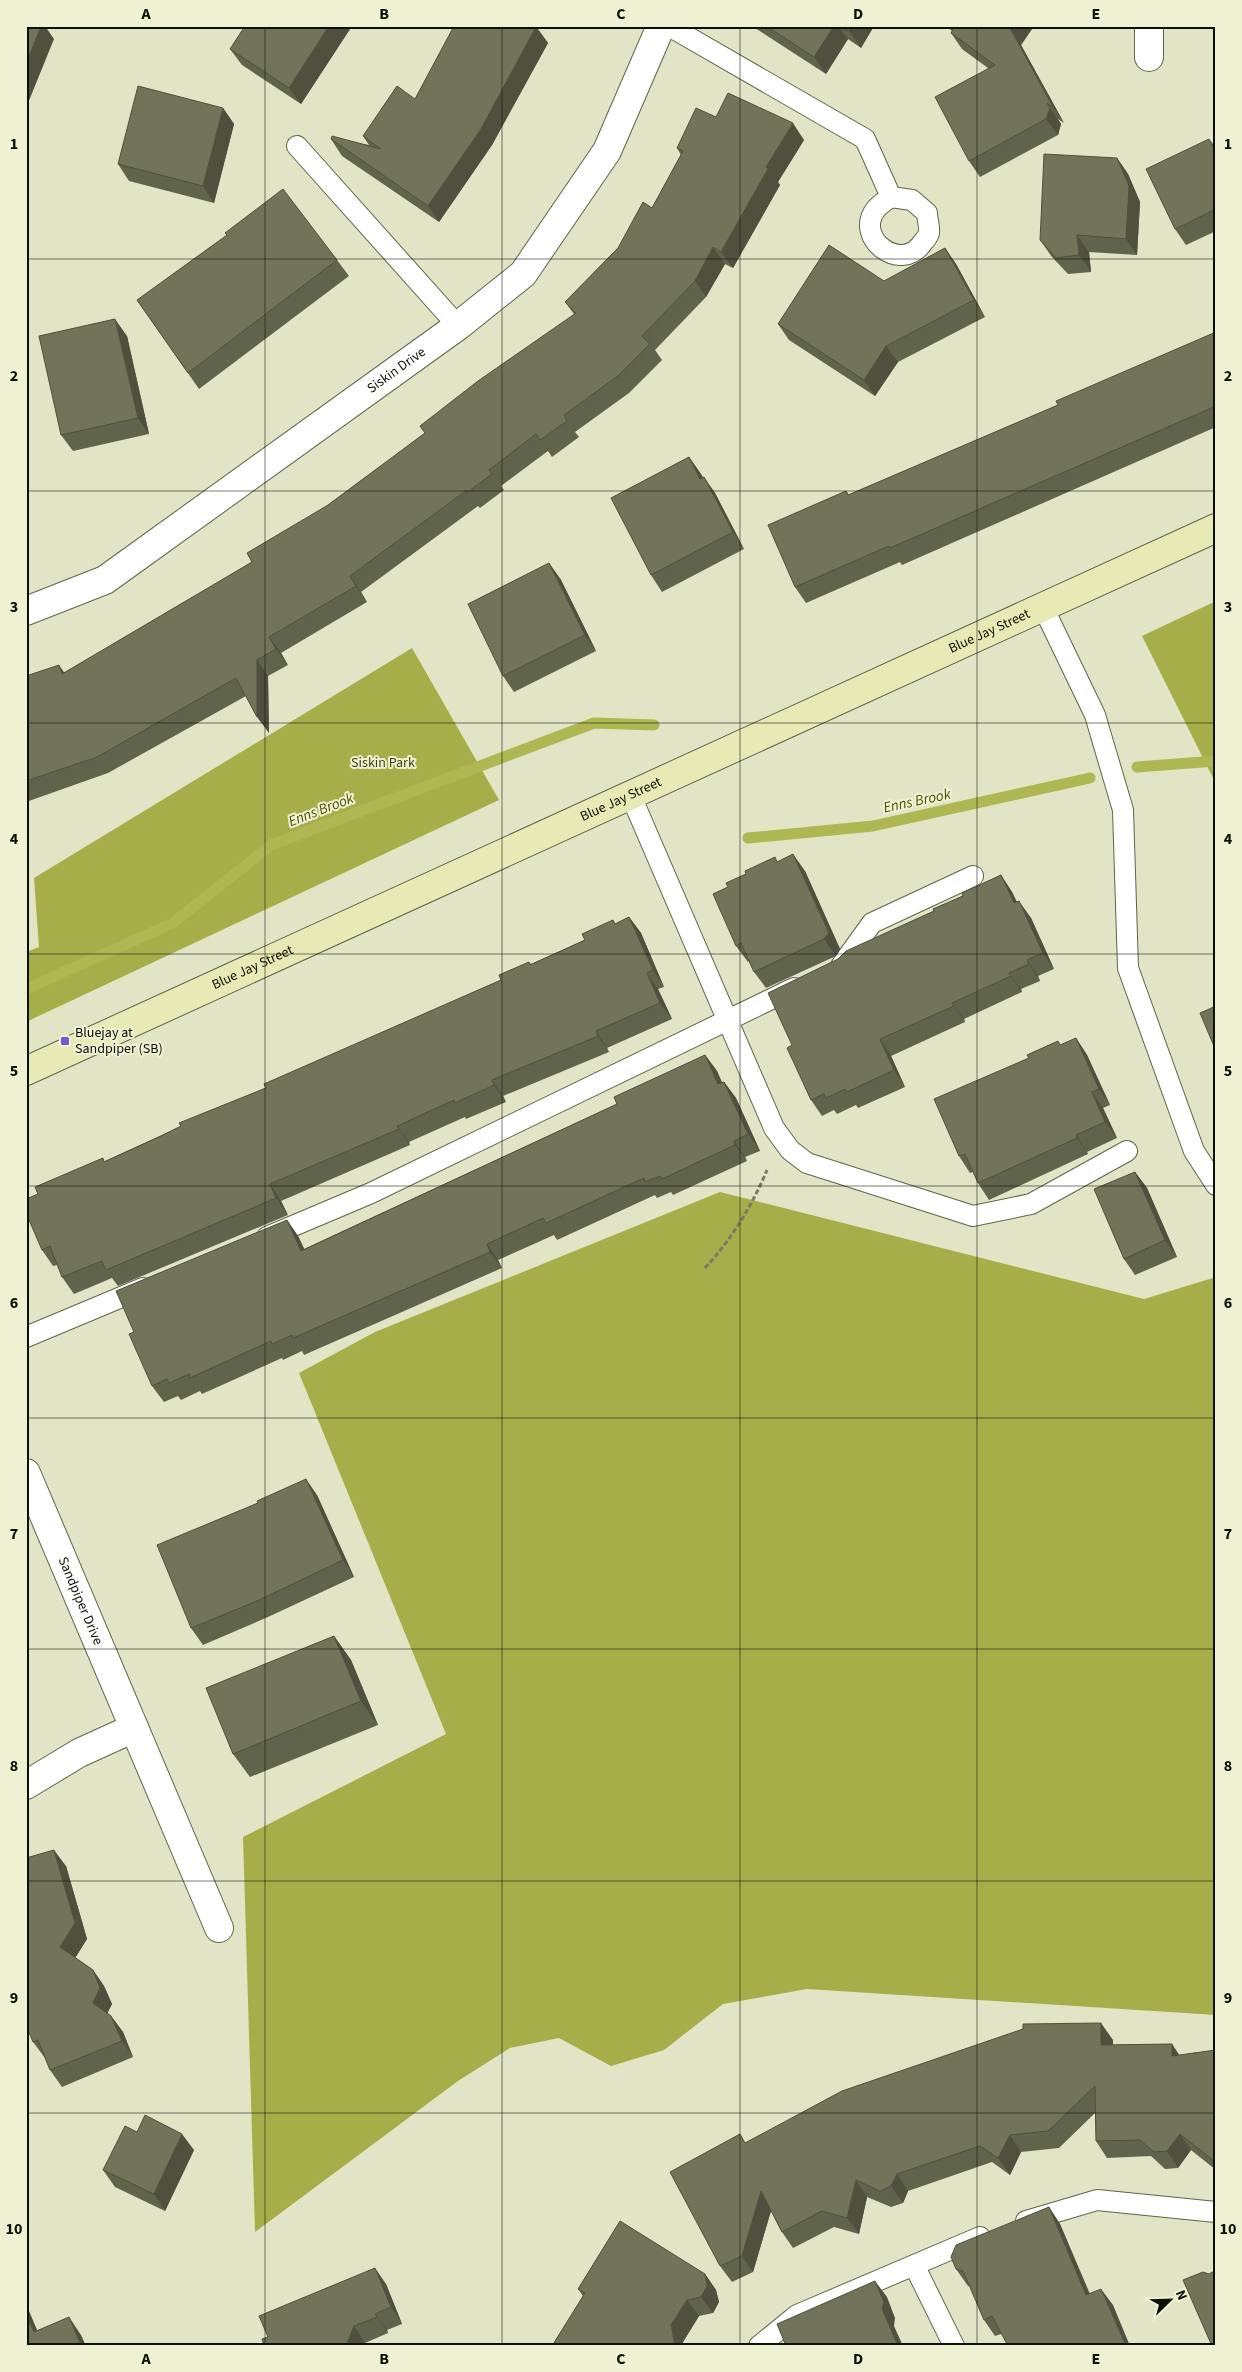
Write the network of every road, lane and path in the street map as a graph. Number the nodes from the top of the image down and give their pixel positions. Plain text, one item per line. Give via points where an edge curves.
1 (661, 26) edge
2 (669, 26) edge
3 (1149, 26) edge
4 (1150, 57) dead end
5 (296, 146) dead end
6 (891, 196) dead end
7 (458, 326) junction
8 (1216, 528) edge
9 (1043, 607) junction
10 (26, 611) edge
11 (631, 796) junction
12 (973, 876) dead end
13 (826, 973) edge
14 (808, 982) edge
15 (727, 1021) junction
16 (26, 1071) edge
17 (781, 1138) junction
18 (1127, 1151) dead end
19 (1216, 1185) edge
20 (252, 1243) edge
21 (705, 1268) dead end
22 (160, 1281) edge
23 (26, 1337) edge
24 (26, 1473) edge
25 (134, 1728) junction
26 (26, 1785) edge
27 (219, 1928) dead end
28 (1216, 2212) edge
29 (914, 2265) junction
30 (759, 2346) edge
31 (954, 2346) edge

1 - 7 street, Siskin Drive via 607,151 523,274
2 - 6 lane via 865,139
3 - 4 street
5 - 7 lane
7 - 10 street, Siskin Drive via 105,580
8 - 9 street, Blue Jay Street
9 - 11 street, Blue Jay Street
9 - 19 lane via 1095,714 1123,810 1128,968 1194,1151
11 - 15 lane
11 - 16 street, Blue Jay Street
12 - 13 lane via 872,922 844,964
14 - 15 lane
15 - 17 lane
15 - 20 lane via 371,1193
17 - 18 lane via 807,1163 973,1216 1031,1204
17 - 21 path via 760,1188 724,1248
22 - 23 lane
24 - 25 street, Sandpiper Drive
25 - 26 street via 79,1753
25 - 27 street, Sandpiper Drive
28 - 29 lane via 1097,2200 1003,2228
29 - 30 lane via 797,2315
29 - 31 lane

